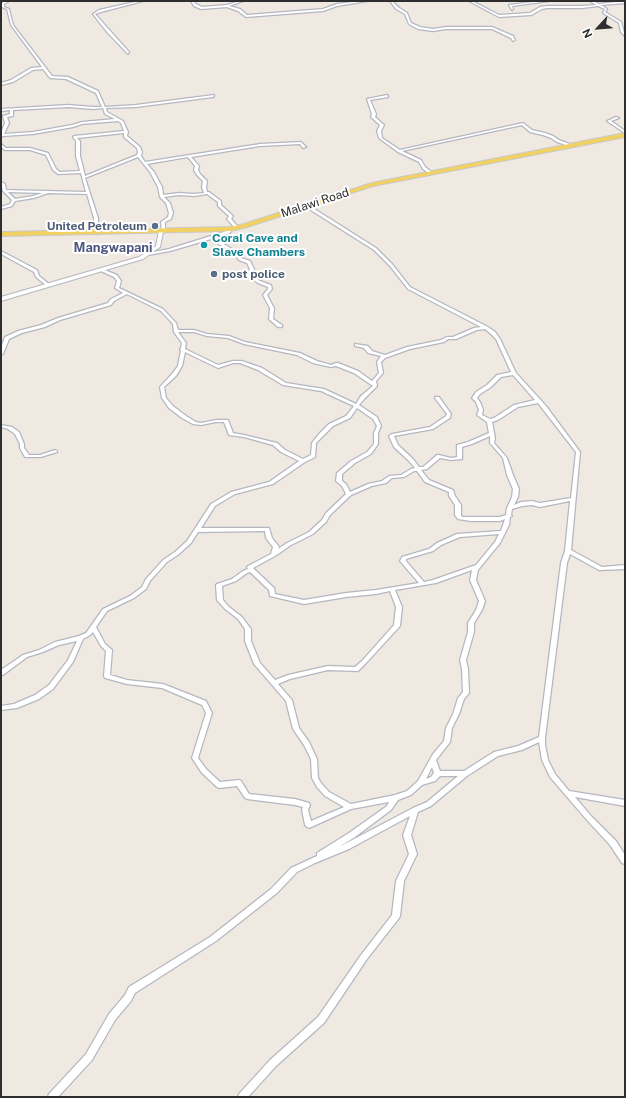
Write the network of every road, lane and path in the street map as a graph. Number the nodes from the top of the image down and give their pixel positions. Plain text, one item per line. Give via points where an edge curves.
1 (8, 1) edge
2 (142, 1) edge
3 (192, 1) edge
4 (242, 1) edge
5 (366, 1) edge
6 (391, 1) edge
7 (470, 1) edge
8 (548, 1) edge
9 (591, 1) edge
10 (625, 2) edge
11 (601, 5) junction
12 (227, 6) junction
13 (512, 9) dead end
14 (624, 31) edge
15 (625, 35) edge
16 (514, 40) dead end
17 (128, 53) dead end
18 (44, 68) junction
19 (1, 84) edge
20 (214, 96) dead end
21 (387, 96) dead end
22 (104, 108) junction
23 (1, 110) edge
24 (11, 110) junction
25 (616, 118) dead end
26 (118, 119) junction
27 (126, 132) junction
28 (625, 132) edge
29 (625, 135) edge
30 (1, 136) edge
31 (1, 145) edge
32 (570, 145) junction
33 (304, 147) dead end
34 (399, 150) junction
35 (139, 156) junction
36 (189, 156) junction
37 (144, 163) junction
38 (82, 172) junction
39 (431, 173) junction
40 (84, 177) junction
41 (1, 183) edge
42 (5, 191) junction
43 (49, 192) junction
44 (87, 193) junction
45 (206, 193) junction
46 (162, 196) junction
47 (14, 200) junction
48 (307, 206) junction
49 (1, 208) edge
50 (237, 228) junction
51 (230, 229) junction
52 (162, 232) junction
53 (96, 233) junction
54 (1, 234) edge
55 (211, 237) junction
56 (1, 252) edge
57 (148, 254) junction
58 (102, 270) junction
59 (48, 284) junction
60 (126, 293) junction
61 (1, 299) edge
62 (280, 326) dead end
63 (486, 328) junction
64 (176, 331) junction
65 (358, 345) dead end
66 (182, 349) junction
67 (1, 354) edge
68 (385, 356) junction
69 (514, 373) junction
70 (374, 384) junction
71 (437, 398) dead end
72 (538, 401) junction
73 (357, 406) junction
74 (489, 421) junction
75 (1, 426) edge
76 (491, 434) junction
77 (55, 451) dead end
78 (303, 461) junction
79 (417, 470) junction
80 (349, 494) junction
81 (573, 499) junction
82 (510, 508) junction
83 (508, 516) junction
84 (198, 530) junction
85 (503, 532) junction
86 (568, 551) junction
87 (273, 555) junction
88 (479, 566) junction
89 (625, 567) edge
90 (251, 570) junction
91 (423, 584) junction
92 (392, 589) junction
93 (93, 627) junction
94 (81, 638) junction
95 (1, 673) edge
96 (275, 683) junction
97 (1, 708) edge
98 (542, 738) junction
99 (432, 760) junction
100 (438, 773) junction
101 (465, 774) junction
102 (420, 784) junction
103 (568, 793) junction
104 (396, 798) junction
105 (625, 803) edge
106 (350, 807) junction
107 (415, 810) junction
108 (312, 861) junction
109 (625, 861) edge
110 (52, 1097) edge
111 (242, 1097) edge

1 - 18 street via 3,7 8,9 12,25
2 - 17 street via 94,14
3 - 12 street via 202,8
4 - 12 street
5 - 12 street via 340,4 324,10 246,16 239,10
6 - 16 street via 406,14 410,23 424,29 492,28
7 - 11 street via 499,16 531,14 547,7
8 - 13 street via 510,5
9 - 11 street
10 - 11 street
11 - 14 street via 606,10 604,12 620,23
14 - 15 street
18 - 19 street via 31,70 12,82
18 - 22 street via 51,77 66,78 97,92
20 - 22 street via 143,106
21 - 34 street via 369,98 368,102 374,119 382,125 379,131 381,138
22 - 24 street via 68,106
22 - 26 street via 106,113
23 - 24 street
24 - 30 street via 12,115 5,116 8,123
25 - 28 street via 609,121
26 - 27 street
26 - 30 street
27 - 35 street via 125,136 140,150
27 - 38 street via 75,137 78,141
29 - 32 main road, Malawi Road
31 - 38 street via 5,148 30,149 47,154 59,173
32 - 34 street via 531,131 523,124
32 - 39 main road, Malawi Road
33 - 36 street via 301,143 279,144
34 - 39 street via 420,161
35 - 37 street
35 - 40 street
36 - 37 street
36 - 45 street via 205,181
37 - 46 street via 152,172
38 - 40 street
39 - 48 main road, Malawi Road via 372,185
40 - 44 street
41 - 42 street
42 - 43 street
42 - 47 street
43 - 44 street
43 - 47 street
44 - 53 street via 96,218 96,226 99,228
45 - 46 street
45 - 50 street via 220,202 219,205 231,216 229,219
46 - 52 street via 168,203 171,213 170,218 163,222
47 - 49 street via 10,205
48 - 50 main road, Malawi Road
48 - 63 street via 374,249 409,288
50 - 51 main road, Malawi Road
51 - 52 main road, Malawi Road
51 - 55 street via 229,232
52 - 53 main road, Malawi Road
52 - 57 street via 158,247
53 - 54 main road, Malawi Road
55 - 57 street
55 - 62 street via 248,262 252,269 249,275 270,286 264,295 272,308 271,319
56 - 59 street via 36,271
57 - 58 street
58 - 59 street
58 - 60 street via 116,276 119,281 117,288
59 - 61 street
60 - 64 street via 166,313 175,324
60 - 67 street via 106,306 59,319 7,338
63 - 68 street
63 - 69 street via 498,339
64 - 66 street via 184,343
64 - 70 street via 194,331 229,337 244,343 298,354 315,362 331,366 336,364 356,372
65 - 68 street
66 - 73 street via 218,367 236,361 246,363 285,384 322,390
66 - 78 street via 180,366 162,387 164,398 171,406 195,423 226,421 232,434 275,444
68 - 70 street via 379,362 381,373 374,380
69 - 72 street
69 - 74 street via 499,376 474,398 481,410 479,415
70 - 73 street via 375,386
71 - 79 street via 449,414 448,417 432,428 391,435 396,446 411,460
72 - 74 street via 516,406
72 - 81 street via 578,452
73 - 78 street via 348,417 331,425 314,443 313,456
73 - 80 street via 375,418 380,426 376,433 376,444 369,453 339,474 339,481
74 - 76 street
75 - 77 street via 17,433 27,456 41,456
76 - 79 street via 459,446 460,458 439,456 424,468
76 - 82 street via 492,443 505,458 516,489
78 - 84 street via 271,483 233,493 213,505
79 - 80 street via 391,477 389,480
79 - 83 street via 435,486 452,491 460,518 500,520
80 - 87 street via 311,533
81 - 82 street via 540,505 521,504
81 - 86 street
82 - 83 street
83 - 85 street
84 - 87 street via 266,529 276,547
84 - 93 street via 189,542 165,561 144,588 105,610
85 - 88 street
85 - 91 street via 459,535 431,550 404,558 403,561
86 - 89 street via 601,569
86 - 98 street via 564,563
87 - 90 street via 250,567
88 - 91 street
88 - 99 street via 475,570 473,580 482,601 472,623 463,660 466,669 466,693 461,698 449,728 448,742
90 - 92 street via 272,589 272,595 304,602
90 - 96 street via 219,585 220,600 246,625 248,641 257,664
91 - 92 street
92 - 96 street via 399,607 397,626 356,669 328,668 288,677
93 - 94 street
93 - 106 street via 103,645 109,650 107,676 128,682 163,686 204,703 209,713 195,758 219,786 239,783 247,796 307,805 305,810 309,825
94 - 95 street via 57,643 25,656
94 - 97 street via 71,661 51,688 15,706
96 - 106 street via 289,700 296,730 314,759 315,778 319,785 327,794
98 - 101 street via 520,748 496,754
98 - 103 street via 545,760 552,775
99 - 100 street
99 - 102 street
100 - 101 street
100 - 102 street via 433,779
101 - 107 street via 429,804
102 - 104 street via 409,793
103 - 105 street
103 - 109 street via 613,842
104 - 106 street
104 - 108 street via 389,808
107 - 108 street via 346,847
107 - 111 street via 407,835 413,854 400,881 396,916 321,1020 273,1063
108 - 110 street via 294,870 278,888 213,939 132,990 112,1017 89,1057

